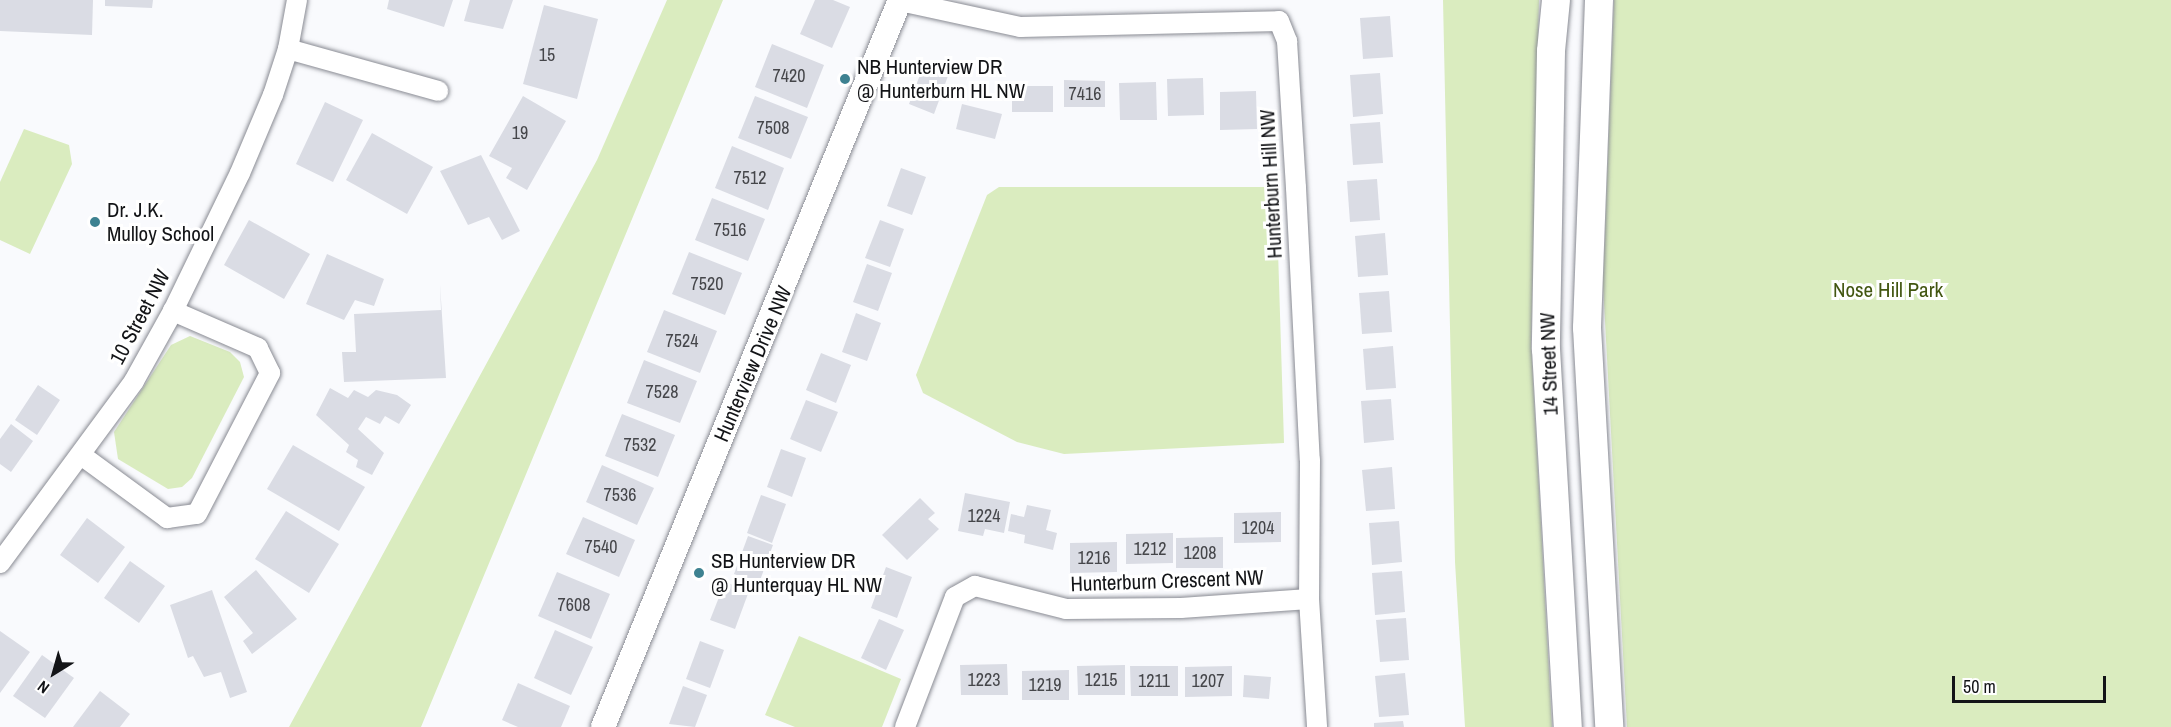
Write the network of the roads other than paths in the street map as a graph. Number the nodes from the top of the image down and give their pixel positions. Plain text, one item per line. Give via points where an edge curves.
1 (297, 0) edge
2 (1556, 0) edge
3 (1599, 0) edge
4 (900, 1) edge
5 (288, 49) junction
6 (438, 91) dead end
7 (173, 311) junction
8 (81, 455) junction
9 (0, 563) edge
10 (1309, 599) junction
11 (603, 727) edge
12 (905, 727) edge
13 (1317, 727) edge
14 (1568, 727) edge
15 (1609, 727) edge

1 - 5 street, 10 Street NW
2 - 14 main road, 14 Street NW via 1551,51 1546,349
3 - 15 main road, 14 Street NW via 1587,328
4 - 10 street, Hunterburn Hill NW via 1020,27 1279,21 1287,41 1296,188 1310,460
4 - 11 street, Hunterview Drive NW
5 - 6 street
5 - 7 street, 10 Street NW via 240,173
7 - 8 street, 10 Street NW via 134,381
7 - 8 street via 258,348 270,373 197,514 167,518
8 - 9 street, 10 Street NW
10 - 12 street, Hunterburn Crescent NW via 1181,608 1066,609 975,586 955,597
10 - 13 street, Hunterburn Hill NW

